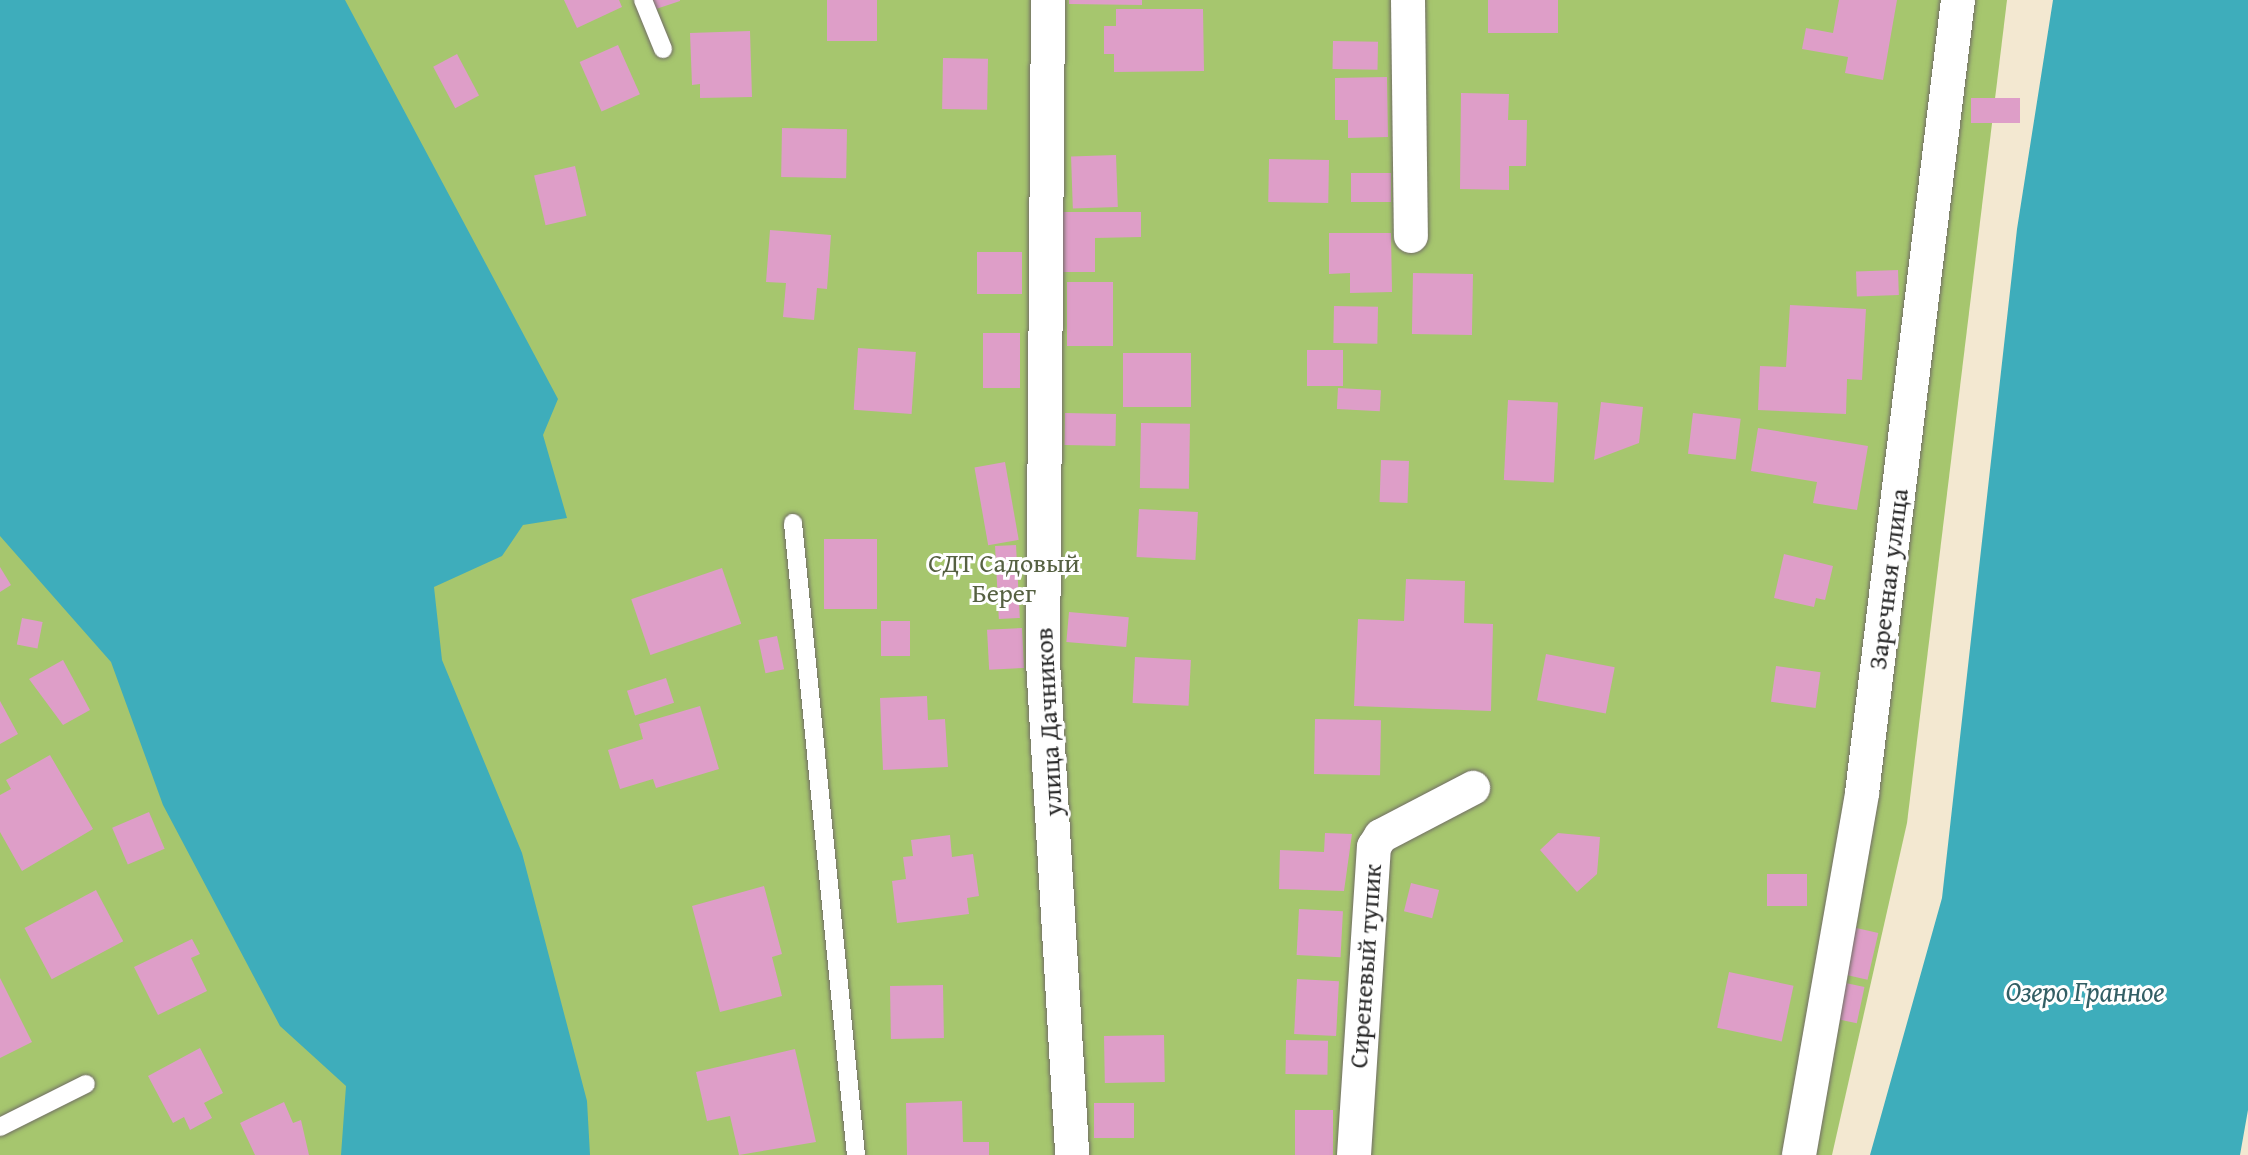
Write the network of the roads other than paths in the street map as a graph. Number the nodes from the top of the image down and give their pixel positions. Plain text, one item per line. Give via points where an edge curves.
1 (643, 0) edge
2 (1048, 0) edge
3 (1408, 0) edge
4 (1958, 0) edge
5 (663, 49) dead end
6 (1411, 236) dead end
7 (793, 523) dead end
8 (1473, 788) dead end
9 (86, 1084) dead end
10 (0, 1127) edge
11 (856, 1155) edge
12 (1072, 1155) edge
13 (1354, 1155) edge
14 (1799, 1155) edge

1 - 5 lane
2 - 12 street, улица Дачников via 1043,662
3 - 6 street
4 - 14 street, Заречная улица via 1862,793
7 - 11 lane
8 - 13 street, Сиреневый тупик via 1381,836 1374,847
9 - 10 lane

